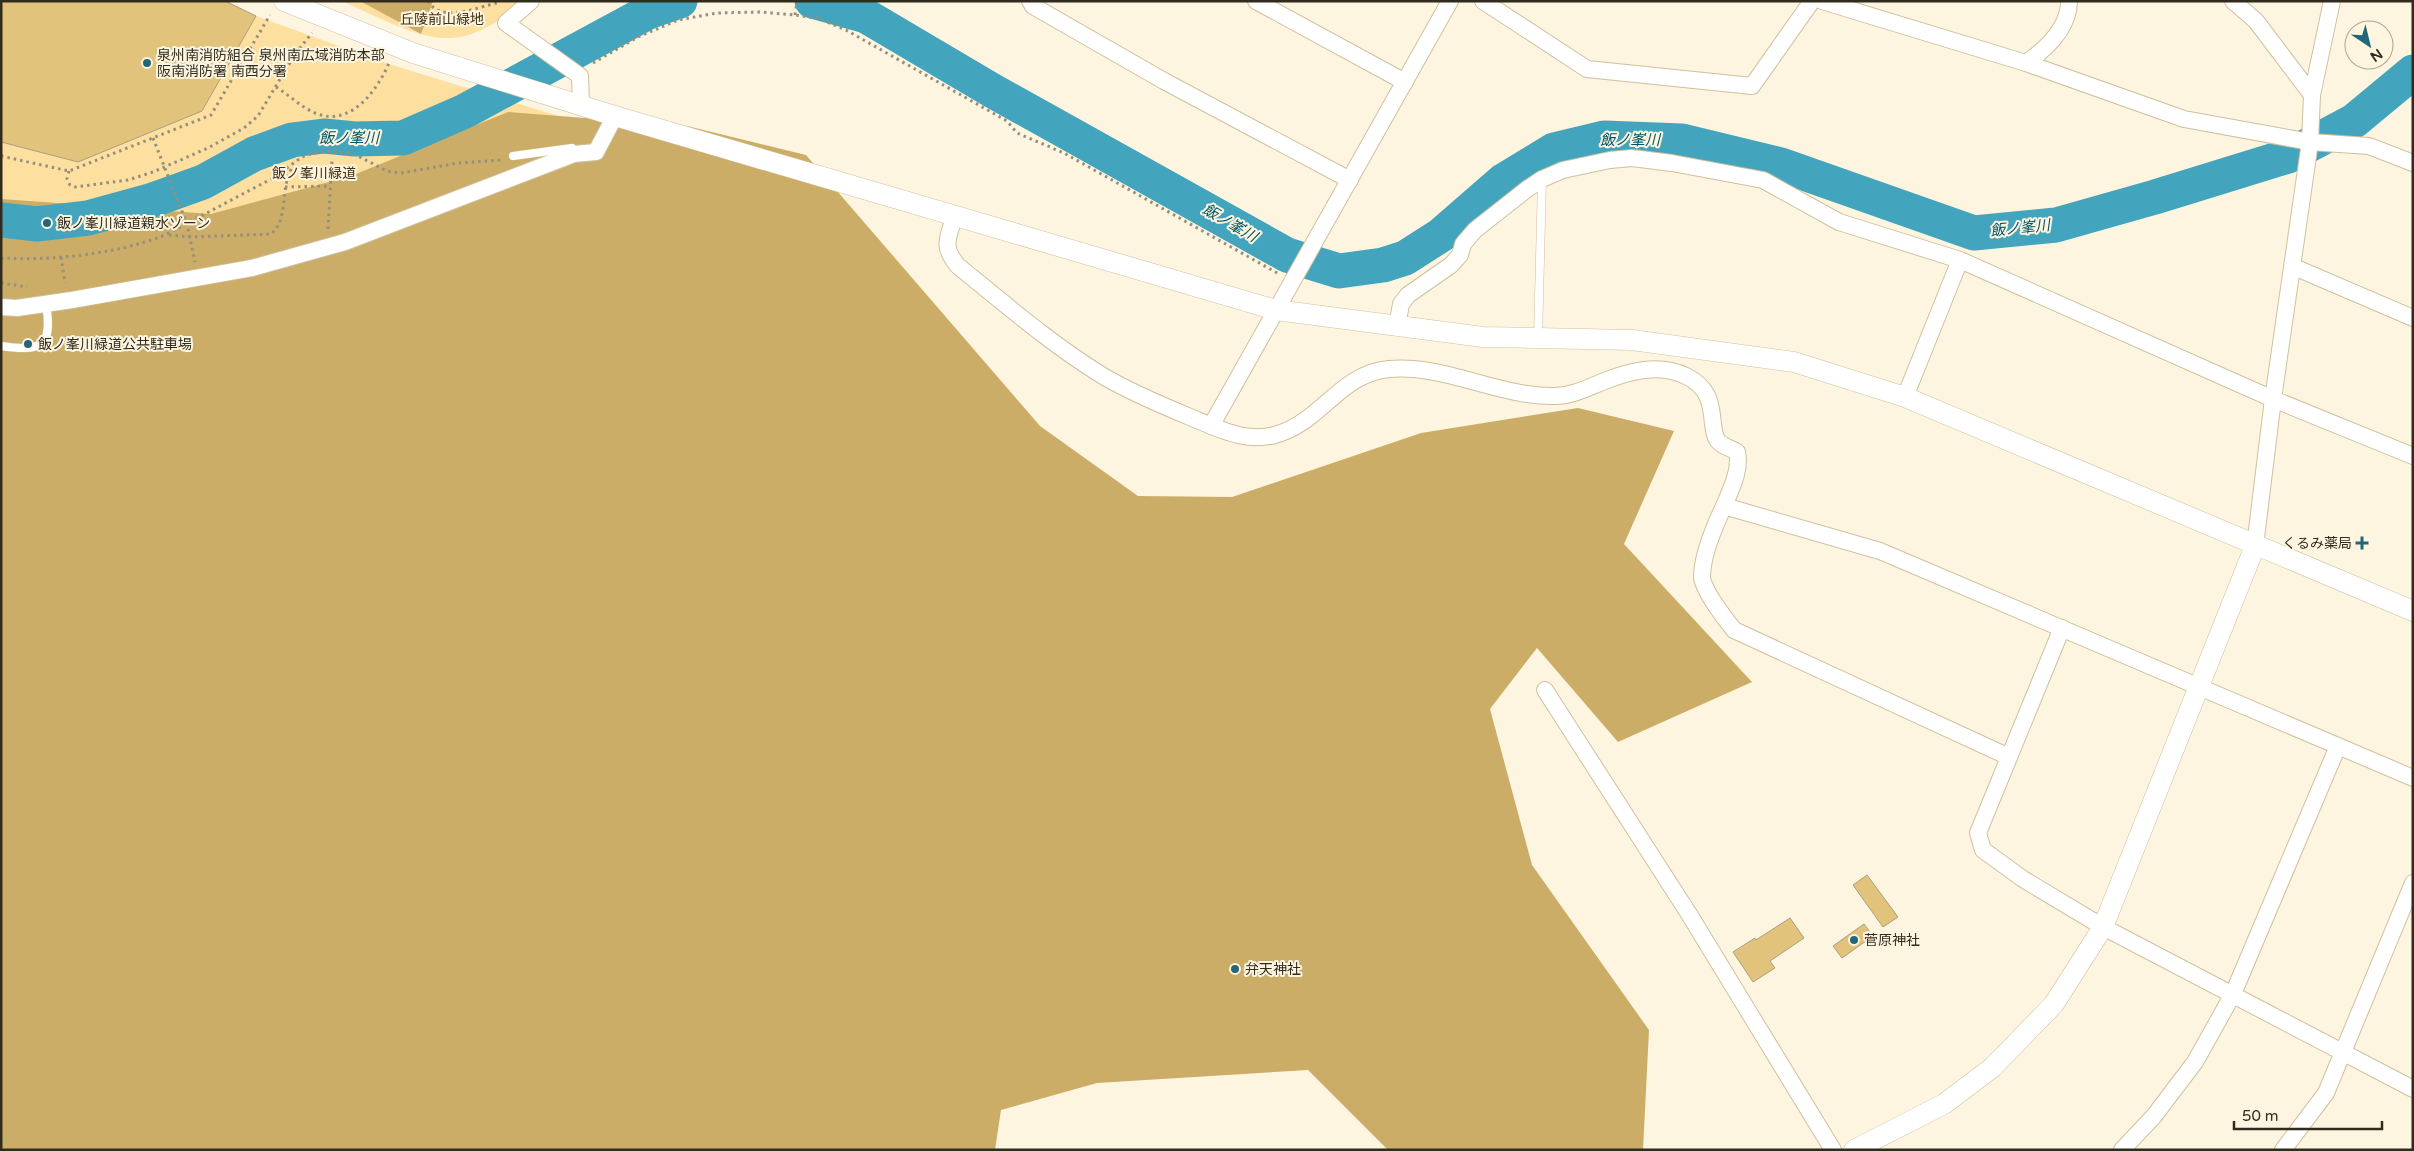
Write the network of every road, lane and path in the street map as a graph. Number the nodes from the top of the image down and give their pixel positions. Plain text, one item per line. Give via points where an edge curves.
1 (428, 1) edge
2 (531, 1) edge
3 (797, 1) edge
4 (1030, 1) edge
5 (1256, 1) edge
6 (1450, 1) edge
7 (1483, 1) edge
8 (1812, 1) edge
9 (1822, 1) edge
10 (2069, 1) edge
11 (2233, 1) edge
12 (2332, 1) edge
13 (279, 5) edge
14 (516, 14) junction
15 (794, 15) junction
16 (324, 18) junction
17 (396, 46) junction
18 (2026, 63) junction
19 (580, 76) junction
20 (1405, 82) junction
21 (276, 87) junction
22 (2312, 95) junction
23 (580, 105) junction
24 (615, 116) junction
25 (153, 138) junction
26 (2310, 142) junction
27 (574, 154) junction
28 (1, 156) edge
29 (513, 156) joint
30 (332, 160) dead end
31 (296, 162) junction
32 (2413, 163) edge
33 (164, 166) junction
34 (69, 171) junction
35 (1542, 179) junction
36 (1350, 180) junction
37 (330, 186) junction
38 (285, 188) junction
39 (955, 215) junction
40 (187, 224) junction
41 (165, 236) junction
42 (191, 238) junction
43 (327, 247) junction
44 (61, 256) junction
45 (1, 258) edge
46 (1960, 260) junction
47 (2294, 267) junction
48 (198, 278) junction
49 (1292, 281) junction
50 (67, 301) junction
51 (46, 304) junction
52 (1, 307) edge
53 (1276, 310) junction
54 (2413, 318) edge
55 (1397, 326) junction
56 (1538, 338) junction
57 (1, 346) edge
58 (1905, 397) junction
59 (2273, 399) junction
60 (1211, 426) junction
61 (2413, 456) edge
62 (1724, 506) junction
63 (2255, 546) junction
64 (2413, 611) edge
65 (2062, 628) junction
66 (2201, 687) junction
67 (1545, 690) dead end
68 (2338, 746) junction
69 (2009, 757) junction
70 (2413, 778) edge
71 (2413, 883) edge
72 (2103, 927) junction
73 (2233, 994) junction
74 (2343, 1053) junction
75 (2413, 1089) edge
76 (1833, 1150) edge
77 (1854, 1150) edge
78 (2122, 1150) edge
79 (2284, 1150) edge

1 - 14 path via 446,13 497,3
2 - 14 street
3 - 15 path
4 - 36 street via 1033,6 1164,81
5 - 20 street
6 - 20 street
7 - 8 street via 1587,69 1752,86
9 - 18 street
10 - 18 street via 2069,9 2054,38
11 - 22 street via 2256,21
12 - 22 street
13 - 16 street
13 - 25 path via 211,115
14 - 19 street via 506,23
15 - 19 path via 717,13 678,20 593,62 592,73
15 - 49 path via 817,18 846,30 1007,121 1017,132 1064,153
16 - 17 street
16 - 21 path via 295,54
17 - 21 path via 384,76 376,86 352,111 340,116 315,113
17 - 23 street
18 - 26 street via 2184,119
19 - 23 street
20 - 36 street
21 - 33 path via 258,116 244,128 208,148
22 - 26 street
23 - 24 street
24 - 27 street via 596,152
24 - 39 street
25 - 33 path
25 - 34 path
26 - 32 street via 2369,146
26 - 47 street
27 - 29 lane via 572,148
27 - 43 street
28 - 34 path
29 - 31 path via 401,173 387,171 354,154 333,151 314,153
30 - 37 path
31 - 38 path via 288,173
31 - 40 path via 273,178
33 - 34 path via 128,180 75,187 67,179
33 - 40 path
35 - 46 street via 1563,170 1632,158 1754,178 1838,222
35 - 55 street via 1475,230 1451,265 1408,295 1401,304
35 - 56 lane
36 - 49 street
37 - 38 path
37 - 43 path
38 - 42 path via 281,222 271,234
39 - 53 street
39 - 60 street via 947,243 948,254 965,272 1038,331 1105,377
40 - 41 path
40 - 42 path
41 - 42 path
41 - 44 path via 128,248
42 - 48 path
43 - 48 street via 252,268
44 - 45 path
44 - 50 path
46 - 58 street
46 - 59 street
47 - 54 street
47 - 59 street
48 - 50 street
49 - 53 street
50 - 51 street
51 - 52 street
51 - 57 lane via 50,325 43,342 36,347 22,349
53 - 55 street
53 - 60 street
55 - 56 street via 1483,337
56 - 58 street via 1632,340 1794,362
58 - 63 street
59 - 61 street
59 - 63 street
60 - 62 street via 1233,435 1261,438 1282,433 1303,422 1347,384 1378,370 1416,369 1496,388 1556,396 1580,392 1626,374 1649,369 1664,370 1684,375 1702,386 1711,404 1717,440 1737,452 1739,460 1734,483
62 - 65 street via 1880,551
62 - 69 street via 1715,525 1702,578 1716,607 1734,630
63 - 64 street
63 - 66 street
65 - 66 street
65 - 69 street
66 - 68 street
66 - 72 street
67 - 76 street via 1689,914
68 - 70 street
68 - 73 street
69 - 72 street via 1978,833 1983,850 2023,879
71 - 74 street
72 - 73 street
72 - 77 street via 2054,1004 1993,1067 1944,1104
73 - 74 street
73 - 78 street via 2195,1062 2154,1116
74 - 75 street
74 - 79 street via 2326,1093

